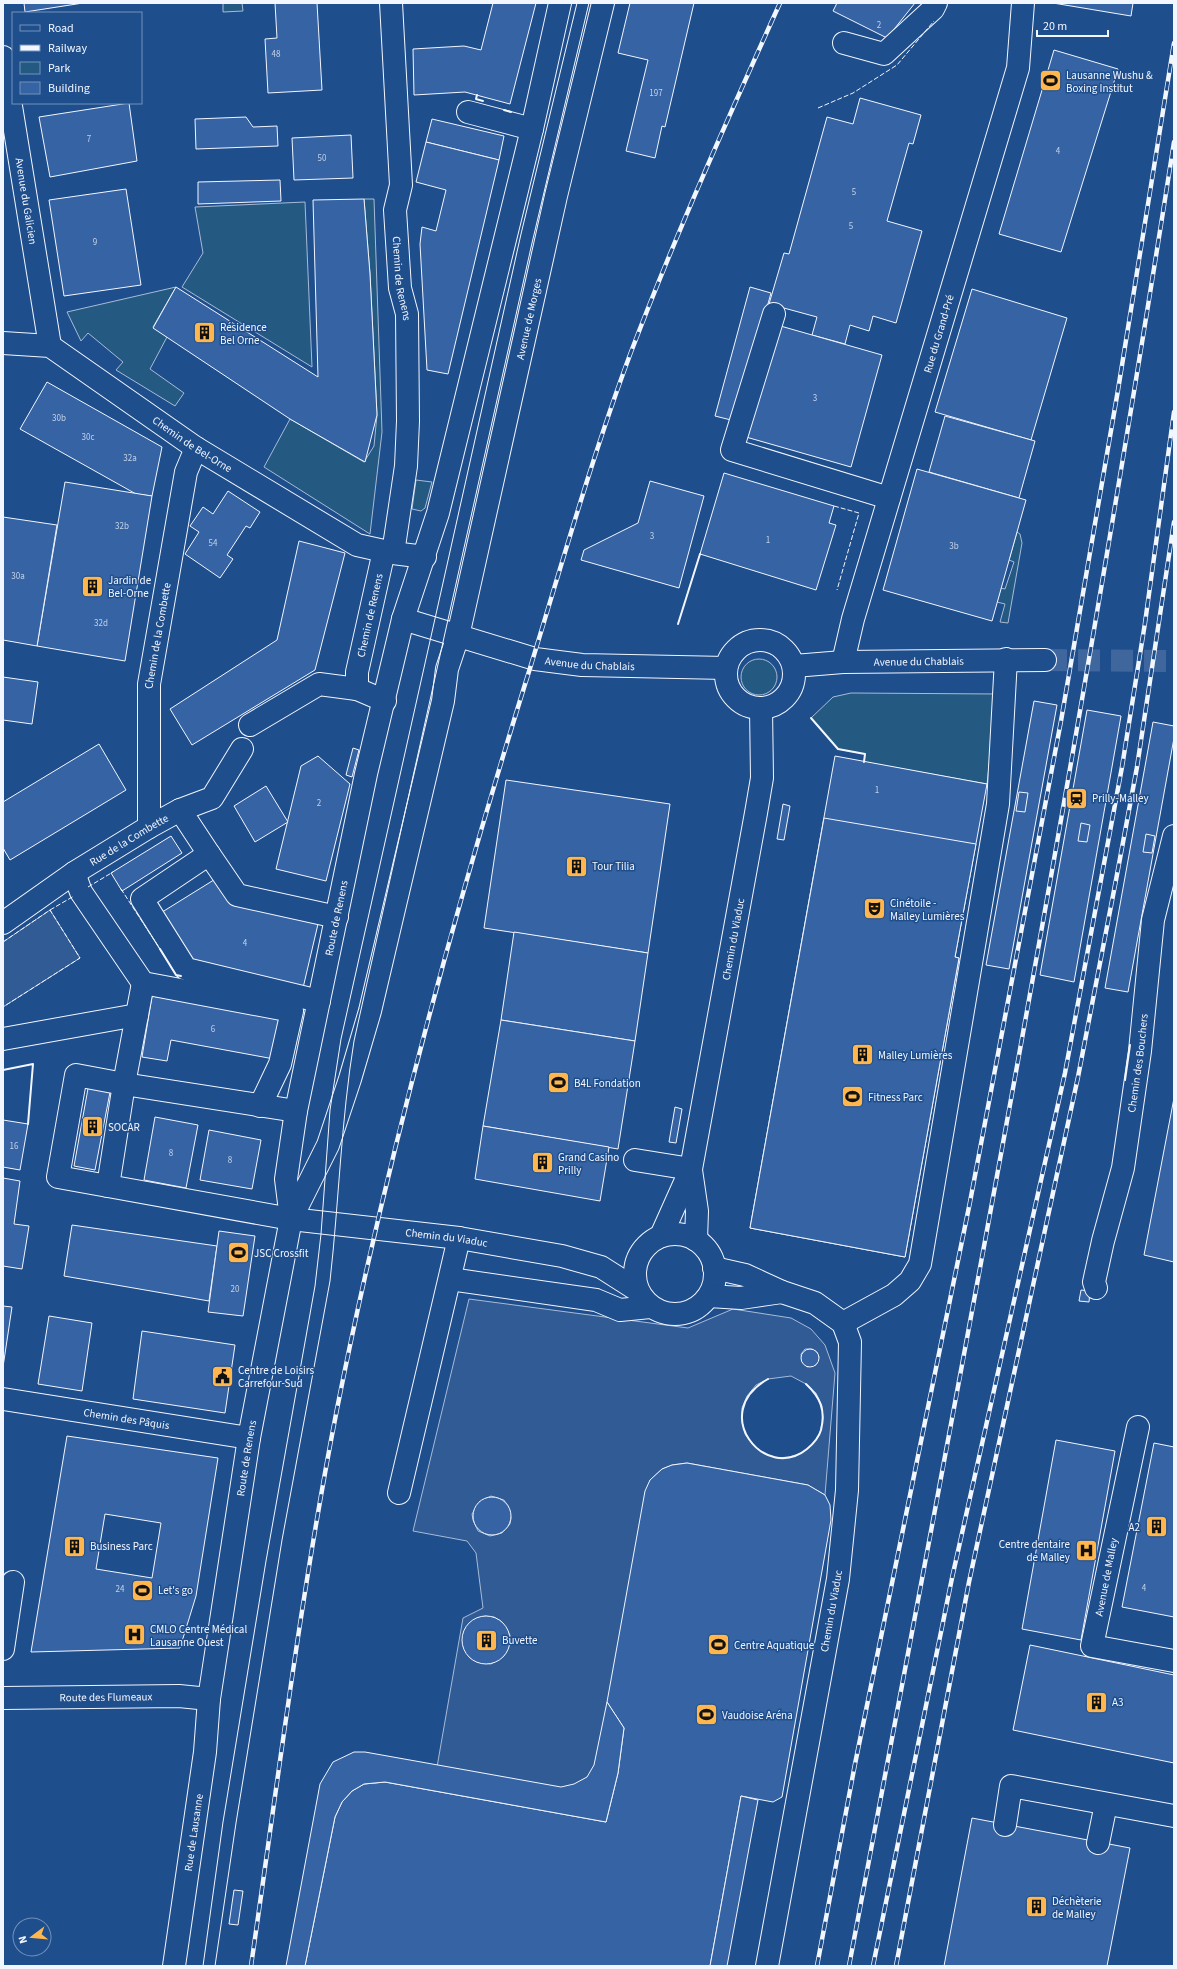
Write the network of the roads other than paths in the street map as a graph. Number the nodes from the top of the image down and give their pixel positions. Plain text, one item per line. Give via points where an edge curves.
1 (391, 3) edge
2 (560, 3) edge
3 (603, 3) edge
4 (936, 3) edge
5 (1023, 3) edge
6 (844, 43) dead end
7 (3, 57) edge
8 (468, 112) dead end
9 (532, 129) junction
10 (774, 314) dead end
11 (3, 343) edge
12 (50, 346) junction
13 (196, 448) junction
14 (889, 498) junction
15 (388, 552) junction
16 (425, 557) junction
17 (404, 619) junction
18 (458, 636) junction
19 (1006, 659) junction
20 (1045, 660) tunnel mouth
21 (843, 662) junction
22 (794, 666) junction
23 (726, 668) junction
24 (357, 689) junction
25 (385, 701) junction
26 (761, 708) junction
27 (250, 725) dead end
28 (242, 749) dead end
29 (180, 810) junction
30 (149, 827) junction
31 (1174, 836) edge
32 (208, 854) junction
33 (74, 873) junction
34 (337, 917) junction
35 (3, 923) edge
36 (143, 983) junction
37 (319, 1001) junction
38 (137, 1015) junction
39 (3, 1039) edge
40 (124, 1084) junction
41 (260, 1106) junction
42 (296, 1111) junction
43 (635, 1160) dead end
44 (691, 1169) junction
45 (108, 1186) junction
46 (291, 1219) junction
47 (662, 1236) junction
48 (459, 1238) junction
49 (696, 1240) junction
50 (642, 1251) junction
51 (601, 1267) junction
52 (714, 1268) junction
53 (450, 1279) junction
54 (1096, 1288) dead end
55 (637, 1290) junction
56 (782, 1292) junction
57 (709, 1296) junction
58 (650, 1307) junction
59 (843, 1323) junction
60 (3, 1399) edge
61 (1138, 1427) dead end
62 (250, 1438) junction
63 (399, 1493) dead end
64 (13, 1582) dead end
65 (3, 1649) edge
66 (1174, 1661) edge
67 (3, 1698) edge
68 (210, 1699) junction
69 (1106, 1804) junction
70 (1174, 1816) edge
71 (1005, 1824) dead end
72 (1098, 1842) dead end
73 (174, 1966) edge
74 (767, 1966) edge

1 - 15 street, Chemin de Renens via 401,185 395,210 400,288 407,314 408,421 406,466
2 - 9 street
3 - 18 street, Avenue de Morges via 554,204
4 - 6 street via 933,9 884,54
5 - 14 street, Rue du Grand-Pré via 1018,68
7 - 12 street, Avenue du Galicien
8 - 9 street
9 - 16 street
10 - 14 street via 732,450
11 - 12 street
12 - 13 street, Chemin de Bel-Orne
13 - 15 street, Chemin de Bel-Orne via 357,545
13 - 30 street, Chemin de la Combette via 186,472 149,684
14 - 21 street, Rue du Grand-Pré
15 - 16 street
15 - 24 street, Chemin de Renens via 356,672
16 - 17 street
17 - 18 street, Avenue du Chablais
17 - 25 street, Route de Renens
18 - 23 street, Avenue du Chablais via 535,659 574,664
18 - 46 street, Route de Renens via 447,669 443,701 370,1011 328,1145
19 - 20 street, Avenue du Chablais
19 - 21 street, Avenue du Chablais
19 - 59 street via 998,804 920,1264 910,1281 894,1295
21 - 22 street, Avenue du Chablais
22 - 23 street via 783,648 772,641 761,639 748,641 736,648
22 - 26 street via 795,677 787,696 778,703
23 - 26 street via 726,681 734,696 744,704
24 - 25 street
24 - 27 street via 319,684
25 - 34 street, Route de Renens via 366,774
26 - 44 street, Chemin du Viaduc via 762,778
28 - 29 street, Rue de la Combette via 212,798
29 - 30 street, Rue de la Combette
29 - 32 street
30 - 33 street, Rue de la Combette
31 - 54 street, Chemin des Bouchers via 1153,920 1140,1052 1123,1168 1103,1241 1094,1282
32 - 34 street via 237,895
32 - 37 street via 142,899 186,968
33 - 35 street, Rue de la Combette
33 - 36 street via 81,892
34 - 37 street, Route de Renens
36 - 38 street
36 - 41 street via 292,1011 280,1064
37 - 42 street, Route de Renens
38 - 39 street
38 - 40 street
40 - 41 street
40 - 45 street
40 - 45 street, Chemin du Viaduc via 76,1075 58,1177
41 - 42 street
42 - 46 street, Route de Renens via 286,1179
43 - 44 street
44 - 47 street, Chemin du Viaduc
44 - 49 street, Chemin du Viaduc via 697,1211
45 - 46 street, Chemin du Viaduc
46 - 48 street, Chemin du Viaduc
46 - 62 street, Route de Renens
47 - 49 street via 686,1235
47 - 50 street via 650,1242
48 - 51 street, Chemin du Viaduc via 562,1256
48 - 53 street
49 - 52 street via 711,1257
50 - 51 street
50 - 55 street via 636,1263 634,1277
51 - 55 street, Chemin du Viaduc
52 - 56 street via 745,1275
52 - 57 street via 715,1278
53 - 58 street via 596,1300 620,1310
53 - 63 street
55 - 58 street
56 - 57 street via 741,1298
56 - 59 street via 815,1302
57 - 58 street via 702,1305 682,1314 671,1315
59 - 74 street, Chemin du Viaduc via 850,1342 848,1467 838,1579
60 - 62 street, Chemin des Pâquis
61 - 66 street, Avenue de Malley via 1092,1646
62 - 68 street, Route de Renens
64 - 65 street
67 - 68 street, Route des Flumeaux via 179,1696
68 - 73 street, Rue de Lausanne via 204,1759
69 - 70 street
69 - 71 street via 1011,1786
69 - 72 street

